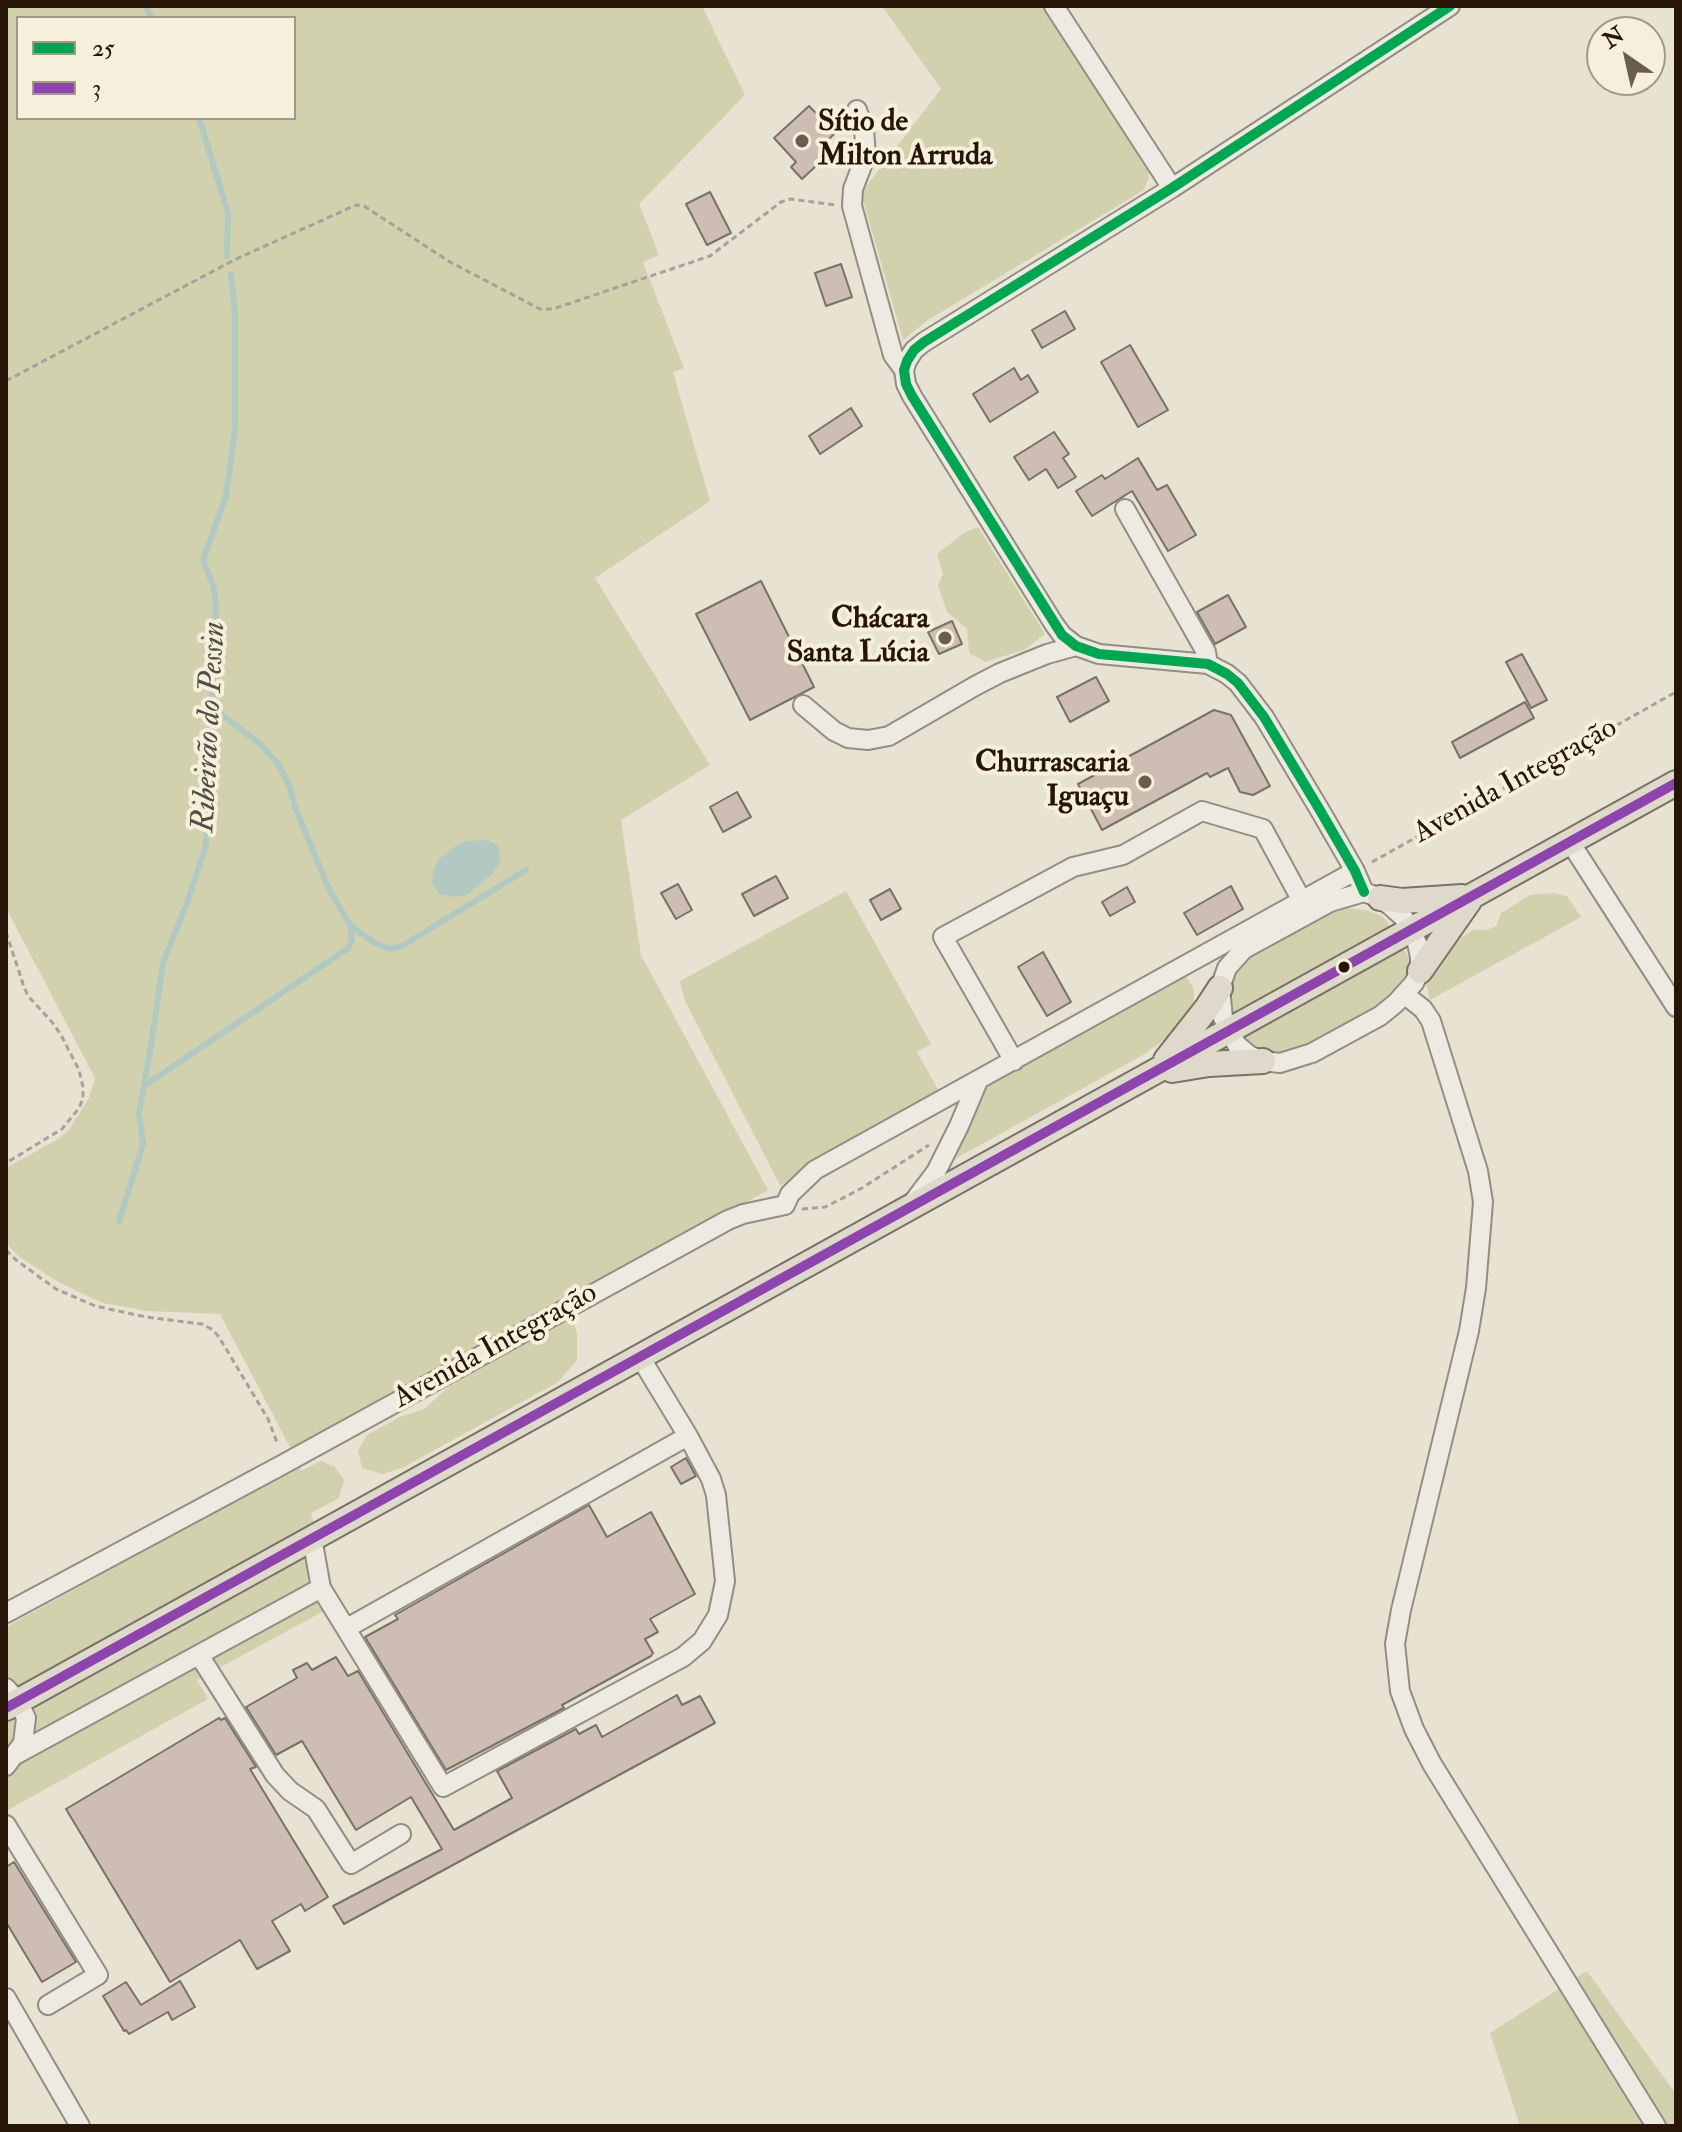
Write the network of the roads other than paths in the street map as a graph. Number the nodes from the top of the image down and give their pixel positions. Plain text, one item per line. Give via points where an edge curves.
1 (1054, 6) edge
2 (1450, 6) edge
3 (857, 110) dead end
4 (1172, 188) junction
5 (904, 370) junction
6 (1125, 509) dead end
7 (1076, 646) junction
8 (1208, 664) junction
9 (803, 705) dead end
10 (1676, 783) edge
11 (1570, 842) junction
12 (1355, 871) junction
13 (1372, 895) junction
14 (1472, 896) junction
15 (1302, 901) junction
16 (1411, 929) junction
17 (1198, 958) junction
18 (1420, 971) junction
19 (1220, 985) junction
20 (1404, 994) junction
21 (1676, 1007) edge
22 (1228, 1032) junction
23 (1014, 1061) junction
24 (1263, 1061) junction
25 (1154, 1073) junction
26 (978, 1081) junction
27 (907, 1210) junction
28 (640, 1357) junction
29 (688, 1436) junction
30 (312, 1538) junction
31 (321, 1588) junction
32 (6, 1613) edge
33 (347, 1628) junction
34 (199, 1655) junction
35 (10, 1699) edge
36 (11, 1761) edge
37 (6, 1825) edge
38 (401, 1834) dead end
39 (6, 1998) edge
40 (48, 2005) dead end
41 (80, 2126) edge
42 (1656, 2126) edge

1 - 4 street
2 - 4 street
3 - 5 street via 866,155 852,206 893,355
4 - 5 street via 924,342
5 - 7 street via 912,396 979,504 1062,635
6 - 8 street
7 - 8 street via 1118,657
7 - 9 street via 988,679 889,736 848,738
8 - 12 street via 1249,696
10 - 11 main road
11 - 14 main road
11 - 21 street
12 - 13 street
12 - 15 street
13 - 14 main road via 1402,901
13 - 16 street
13 - 19 street via 1330,902 1244,949
14 - 16 main road
14 - 18 main road
15 - 17 street
15 - 23 street via 1263,829 1202,811 1123,855 1073,867 943,937
16 - 18 street
16 - 22 main road
17 - 19 street
17 - 23 street
18 - 20 street
19 - 22 street
19 - 25 main road
20 - 24 street via 1380,1016 1312,1053 1280,1063
20 - 42 street via 1431,1021 1483,1202 1469,1331 1395,1644 1400,1691 1432,1764
22 - 24 street via 1249,1055
22 - 25 main road
23 - 26 street
24 - 25 main road
25 - 27 main road
26 - 27 street via 936,1172
26 - 32 street, Avenida Integração via 815,1170 785,1205 728,1220
27 - 28 main road
28 - 29 street
28 - 30 main road
29 - 33 street
29 - 33 street via 716,1495 725,1581 718,1615 702,1641 683,1657 443,1787
30 - 31 street
30 - 35 main road
31 - 33 street
31 - 34 street
34 - 36 street
34 - 38 street via 275,1775 316,1809 351,1864
35 - 36 street via 26,1718 23,1743
37 - 40 street via 98,1975
39 - 41 street

